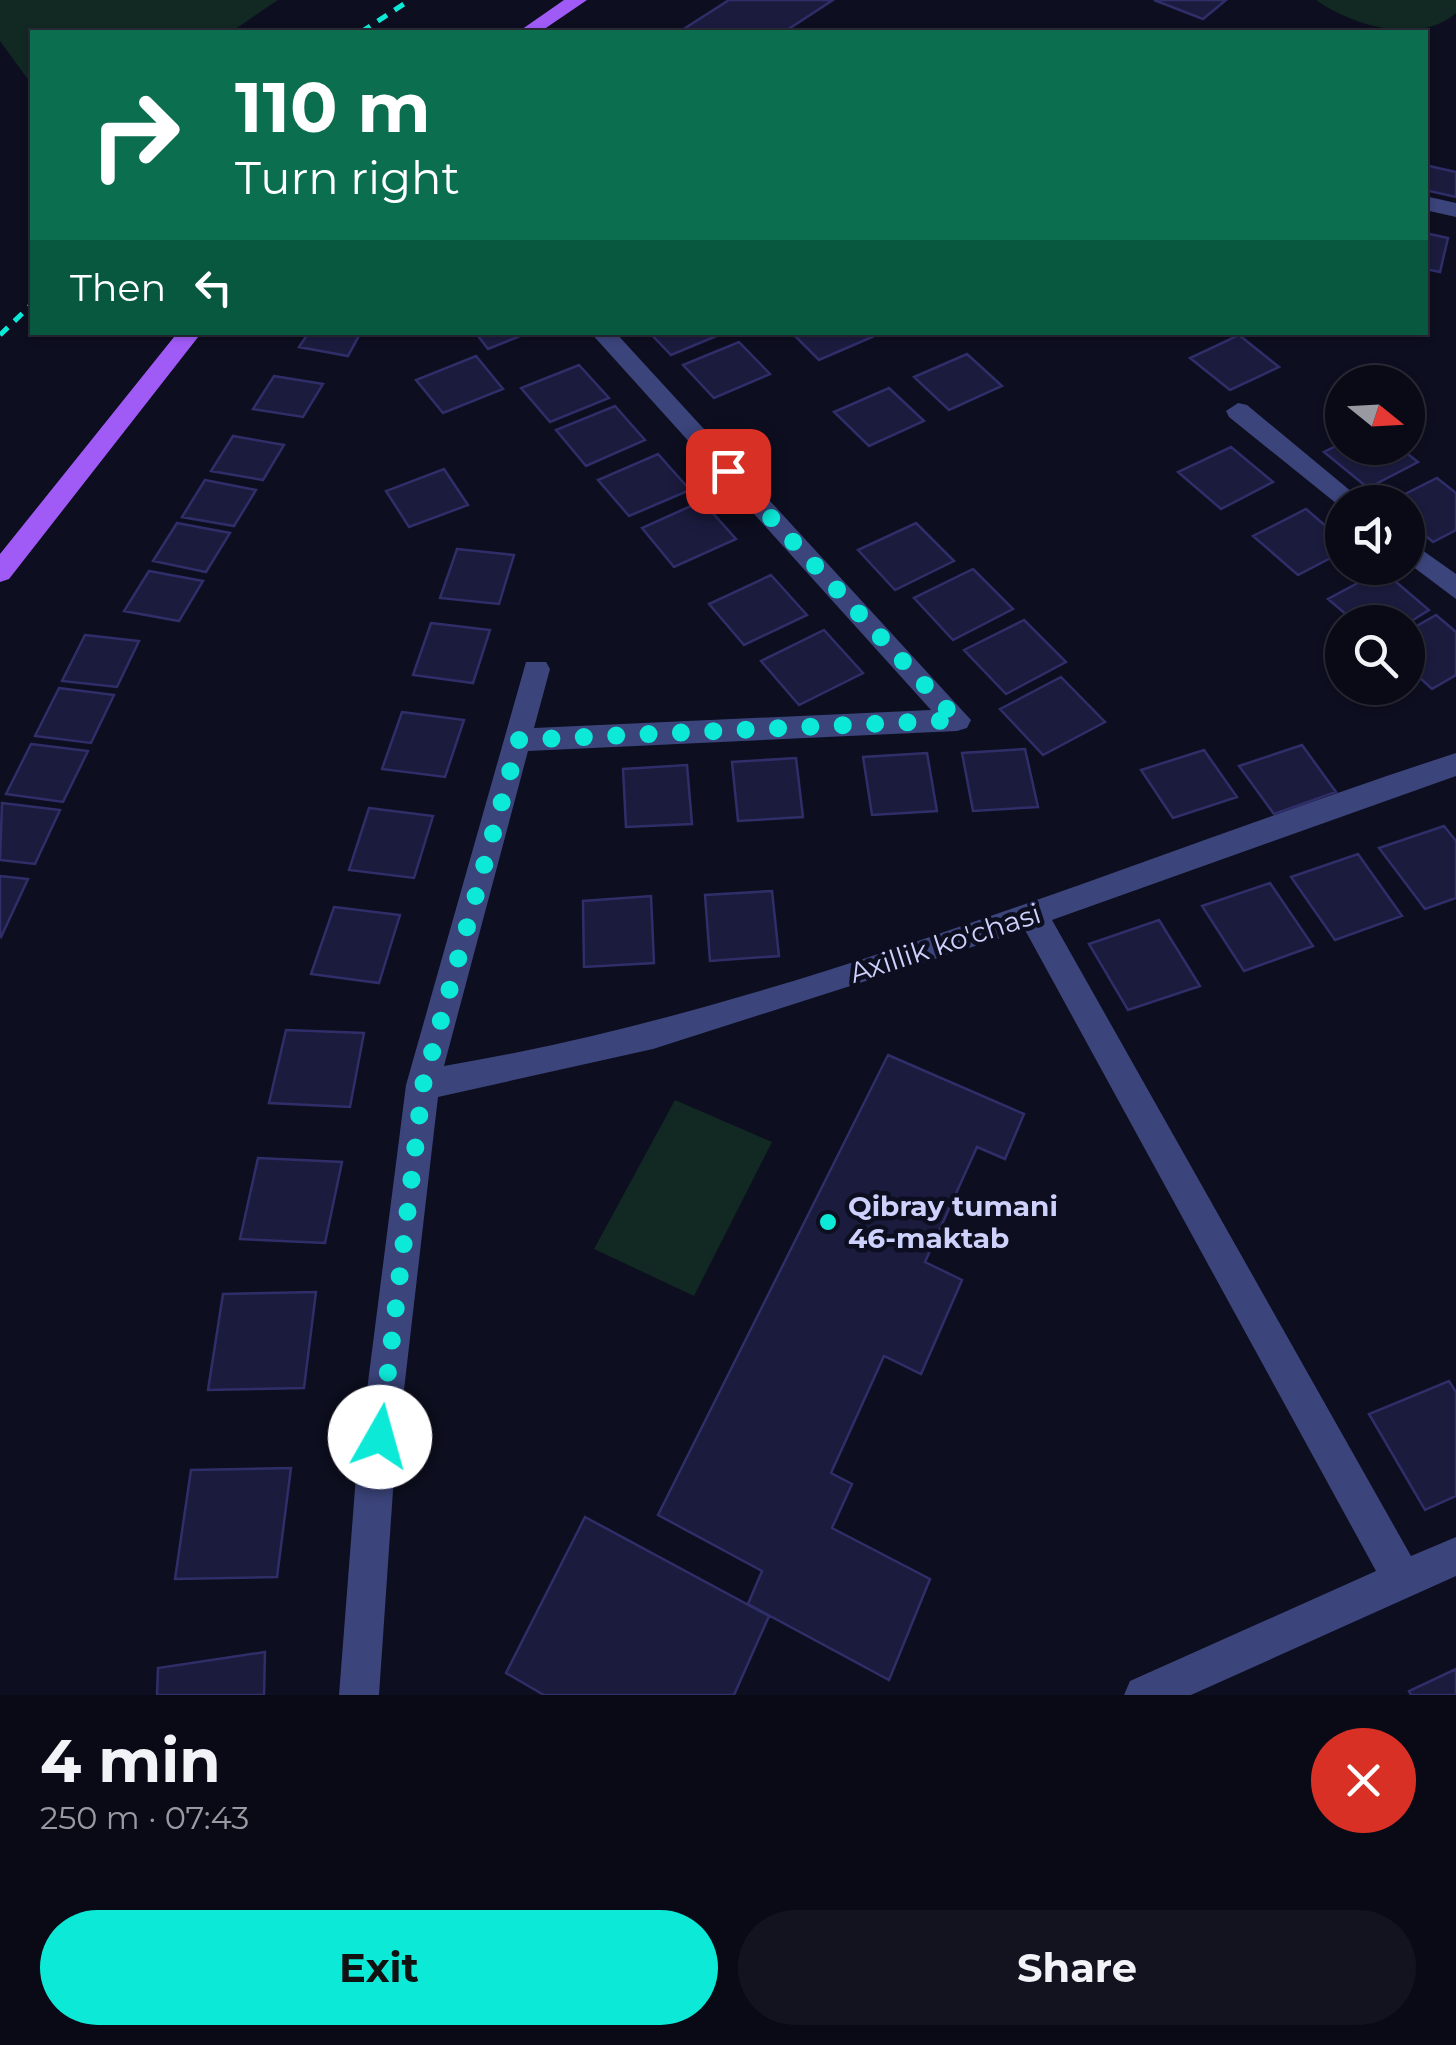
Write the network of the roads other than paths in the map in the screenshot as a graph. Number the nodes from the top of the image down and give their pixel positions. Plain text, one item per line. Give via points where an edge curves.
1 (577, 0) edge
2 (592, 0) edge
3 (529, 30) edge
4 (545, 30) edge
5 (1428, 205) edge
6 (1456, 210) edge
7 (175, 335) edge
8 (189, 335) edge
9 (604, 335) edge
10 (1238, 411) dead end
11 (1329, 485) edge
12 (0, 549) edge
13 (1425, 563) edge
14 (0, 572) edge
15 (1456, 588) edge
16 (536, 668) dead end
17 (519, 740) junction
18 (1456, 764) edge
19 (1033, 915) junction
20 (423, 1085) junction
21 (1456, 1556) edge
22 (1402, 1577) junction
23 (359, 1695) edge
24 (1144, 1695) edge

1 - 3 main road
2 - 4 main road
5 - 6 street
7 - 12 main road
8 - 14 main road
9 - 17 street via 957,720
10 - 11 street
13 - 15 street
16 - 17 street
17 - 20 street
18 - 19 street, Axillik ko'chasi
19 - 20 street, Axillik ko'chasi via 660,1036
19 - 22 street
20 - 23 street via 374,1476
21 - 22 street
22 - 24 street

